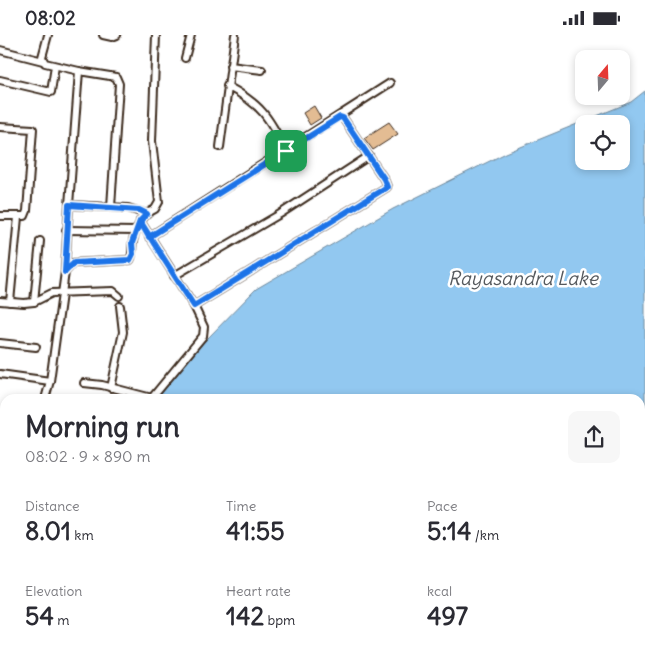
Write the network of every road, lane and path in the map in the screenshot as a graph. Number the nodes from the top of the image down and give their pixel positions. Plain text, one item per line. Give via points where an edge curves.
1 (48, 35) edge
2 (103, 35) edge
3 (116, 35) edge
4 (156, 35) edge
5 (191, 35) edge
6 (235, 35) edge
7 (0, 50) edge
8 (185, 58) dead end
9 (43, 61) junction
10 (55, 66) junction
11 (230, 66) junction
12 (79, 71) junction
13 (262, 71) dead end
14 (0, 80) edge
15 (390, 83) dead end
16 (227, 86) junction
17 (340, 117) junction
18 (0, 127) edge
19 (220, 147) dead end
20 (286, 151) junction
21 (369, 156) junction
22 (69, 205) junction
23 (111, 207) junction
24 (147, 214) junction
25 (0, 216) edge
26 (18, 217) junction
27 (140, 221) junction
28 (66, 230) junction
29 (136, 231) junction
30 (149, 237) junction
31 (40, 241) dead end
32 (65, 272) junction
33 (174, 276) junction
34 (62, 292) junction
35 (119, 296) dead end
36 (0, 301) edge
37 (10, 302) junction
38 (34, 302) junction
39 (120, 306) dead end
40 (194, 306) junction
41 (0, 343) edge
42 (36, 347) dead end
43 (0, 374) edge
44 (50, 381) junction
45 (84, 383) dead end
46 (111, 388) junction
47 (46, 394) edge
48 (135, 394) edge
49 (154, 394) edge

1 - 9 street
2 - 3 street
4 - 24 street via 152,141 159,202
5 - 8 street
6 - 11 street
7 - 9 street
9 - 10 street
10 - 12 street
10 - 14 street via 51,92
11 - 13 street
11 - 16 street
12 - 22 street
12 - 23 street via 110,75 116,77 119,84
15 - 17 street
16 - 19 street
16 - 20 street via 250,98 270,119
17 - 20 street
17 - 21 street
18 - 26 street via 33,129 27,211 25,216
20 - 30 street
21 - 33 street via 280,214
21 - 40 street via 387,187
22 - 23 street
22 - 28 street
23 - 24 street
24 - 27 street
25 - 26 street
26 - 37 street
27 - 29 street
27 - 30 street
28 - 29 street
28 - 32 street
29 - 32 street via 130,260 74,263
30 - 33 street
31 - 38 street
32 - 34 street
33 - 40 street
34 - 35 street via 113,291
34 - 38 street
34 - 44 street
36 - 37 street
37 - 38 street
39 - 46 street via 123,332
40 - 49 street via 204,327 204,336
41 - 42 street
43 - 44 street
44 - 47 street
45 - 46 street
46 - 48 street

